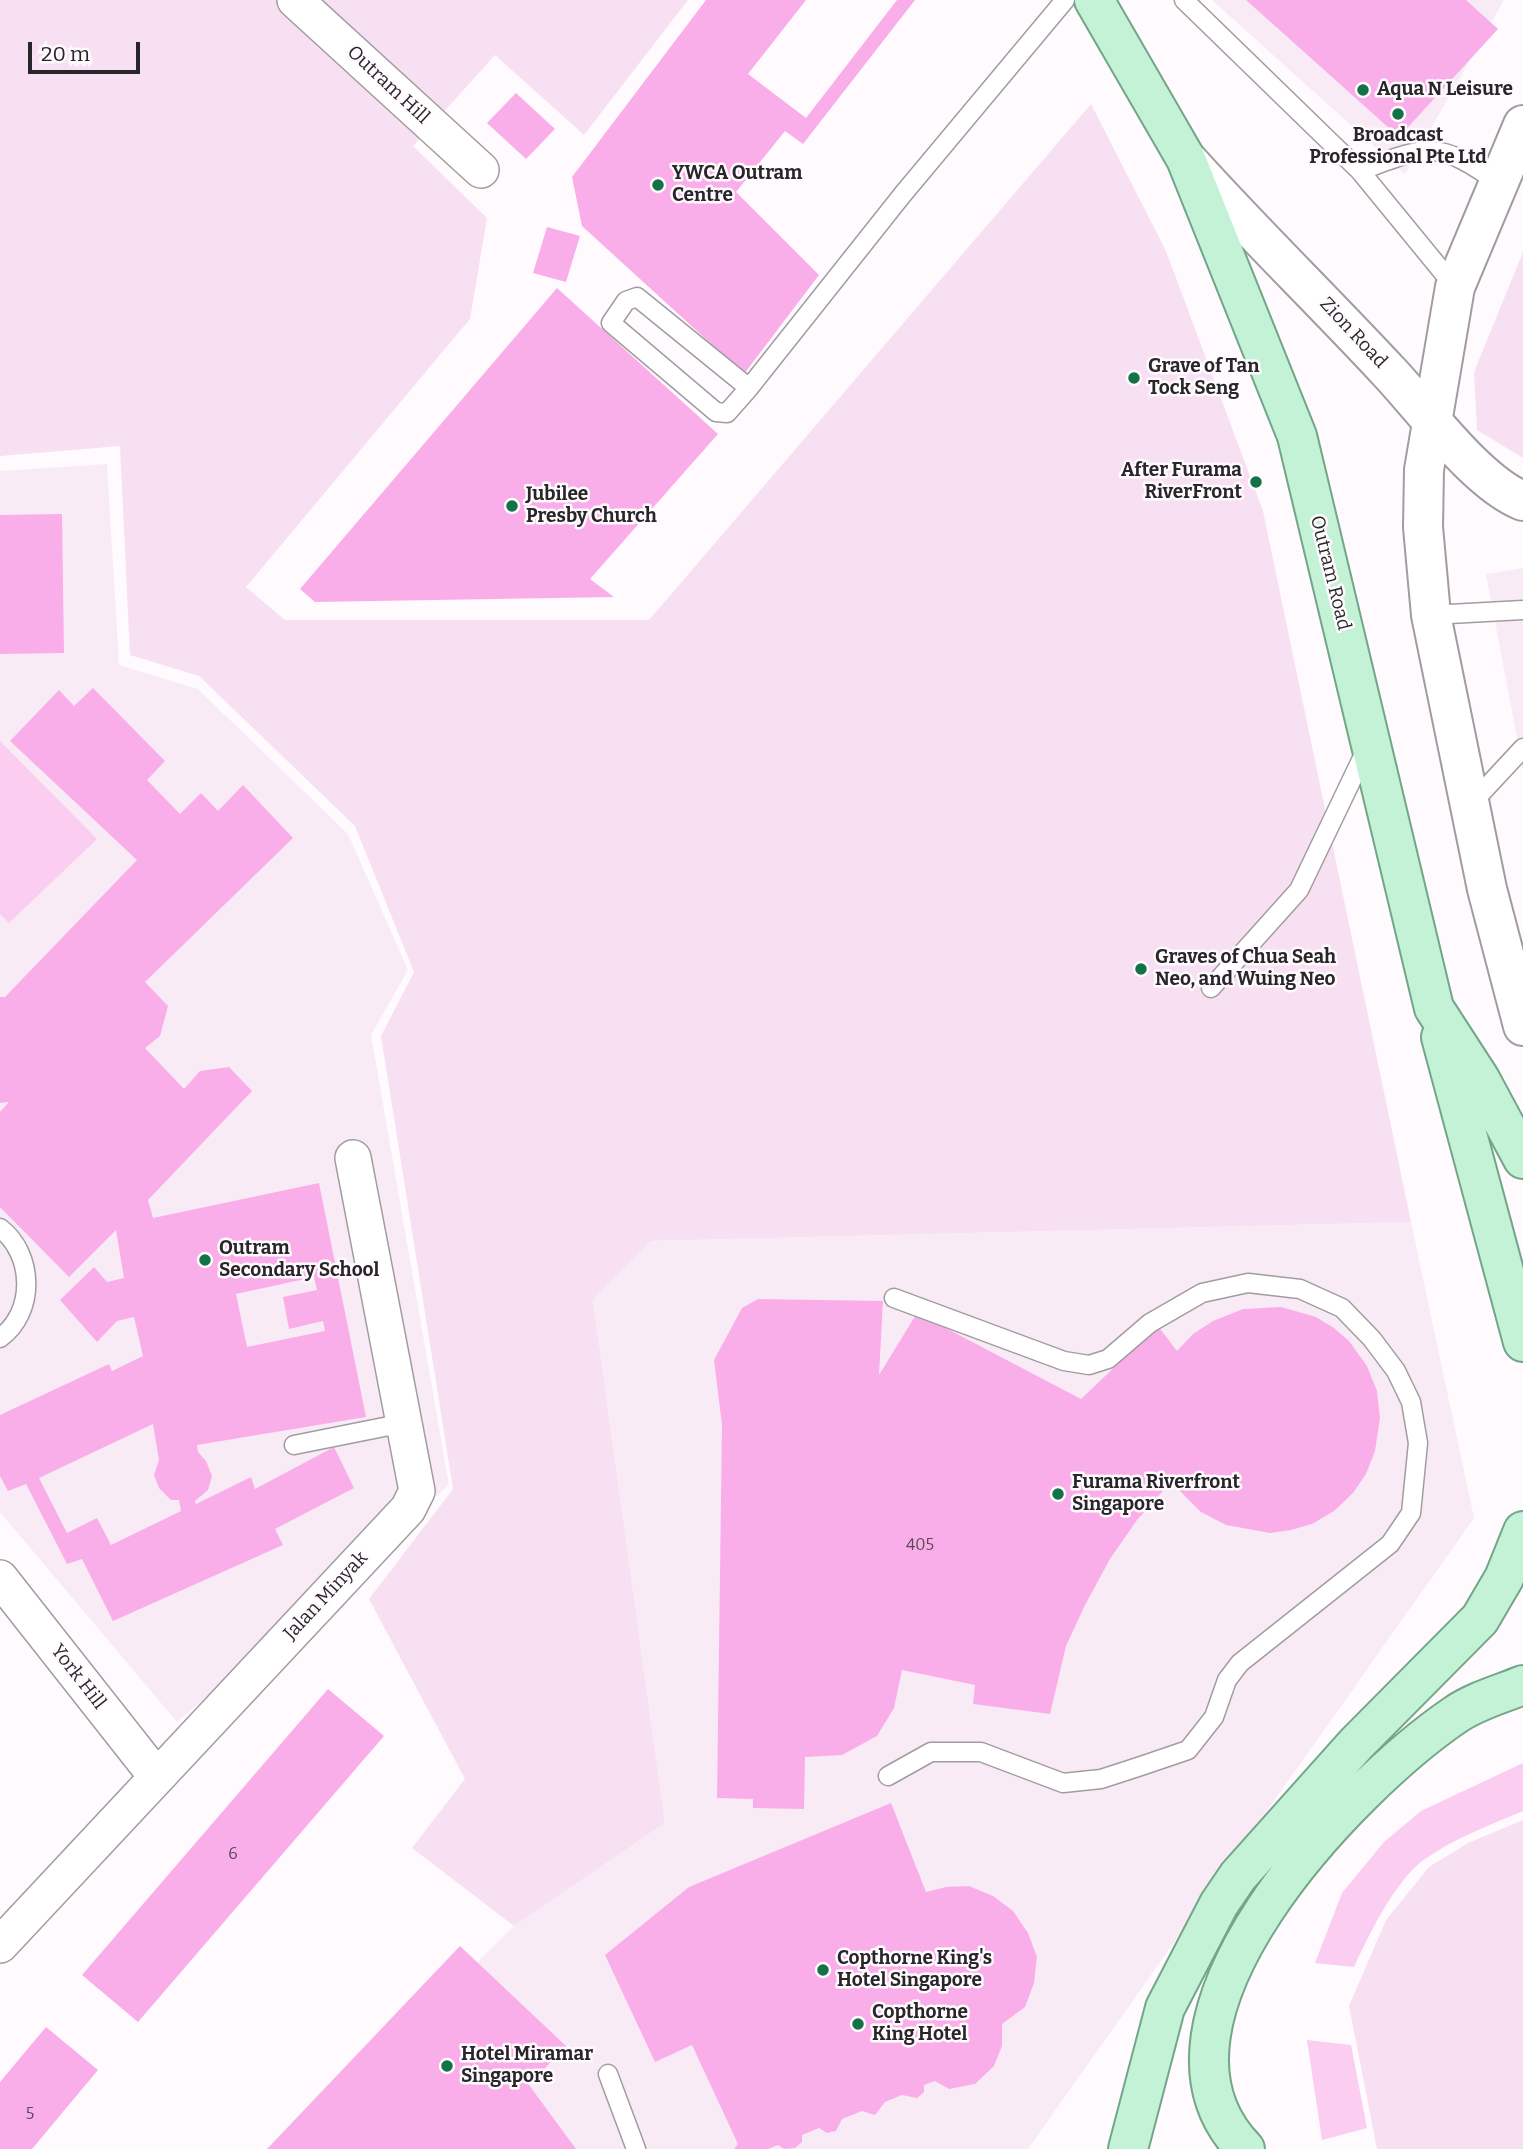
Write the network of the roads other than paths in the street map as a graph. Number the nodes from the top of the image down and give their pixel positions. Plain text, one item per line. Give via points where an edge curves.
1 (295, 0) edge
2 (1065, 0) edge
3 (1094, 0) edge
4 (1184, 0) edge
5 (1523, 125) edge
6 (1186, 159) junction
7 (481, 170) dead end
8 (1360, 170) junction
9 (1497, 182) junction
10 (1455, 287) junction
11 (749, 388) junction
12 (1432, 418) junction
13 (1523, 501) edge
14 (1523, 610) edge
15 (1431, 615) junction
16 (1371, 741) junction
17 (1523, 748) edge
18 (1470, 804) junction
19 (1212, 988) dead end
20 (1434, 1008) junction
21 (1523, 1026) edge
22 (353, 1158) dead end
23 (1523, 1159) edge
24 (0, 1228) edge
25 (894, 1298) dead end
26 (0, 1338) edge
27 (1523, 1342) edge
28 (404, 1423) junction
29 (293, 1445) dead end
30 (1523, 1531) edge
31 (0, 1578) edge
32 (1523, 1685) edge
33 (156, 1776) junction
34 (888, 1776) dead end
35 (1204, 1931) junction
36 (1242, 1944) junction
37 (0, 1945) edge
38 (608, 2074) dead end
39 (636, 2149) edge
40 (1128, 2149) edge
41 (1245, 2149) edge

1 - 7 street, Outram Hill
2 - 11 lane
3 - 6 main road, Outram Road
4 - 8 lane
5 - 9 main road
6 - 12 main road, Zion Road
6 - 16 main road, Outram Road via 1297,436
8 - 9 lane via 1406,153 1430,150 1450,152
8 - 10 lane
9 - 10 main road
10 - 12 main road
11 - 11 lane via 727,413 716,412 611,323 626,301 637,297
12 - 13 main road, Zion Road via 1478,470
12 - 15 main road via 1424,470 1423,527
14 - 15 lane
15 - 18 main road
16 - 19 lane via 1300,890
16 - 20 main road, Outram Road
17 - 18 lane
18 - 21 main road via 1501,950
20 - 23 main road, Outram Road via 1480,1079
20 - 27 main road
22 - 28 street, Jalan Minyak
24 - 26 lane via 23,1258 28,1283 22,1309
25 - 34 lane via 1064,1361 1089,1365 1108,1359 1150,1323 1202,1293 1248,1283 1300,1289 1342,1308 1372,1339 1412,1402 1418,1443 1411,1513 1390,1544 1240,1663 1227,1680 1214,1717 1188,1750 1101,1779 1063,1783 981,1752 931,1752
28 - 29 lane
28 - 33 street, Jalan Minyak via 417,1491 408,1509
30 - 35 main road via 1504,1578 1480,1619 1356,1744 1238,1876
31 - 33 street, York Hill
32 - 36 main road via 1457,1713 1361,1795 1264,1907
33 - 37 street, Jalan Minyak
35 - 36 main road
35 - 40 main road via 1165,2008
36 - 41 main road via 1222,1989 1211,2034 1211,2075 1215,2102
38 - 39 lane

